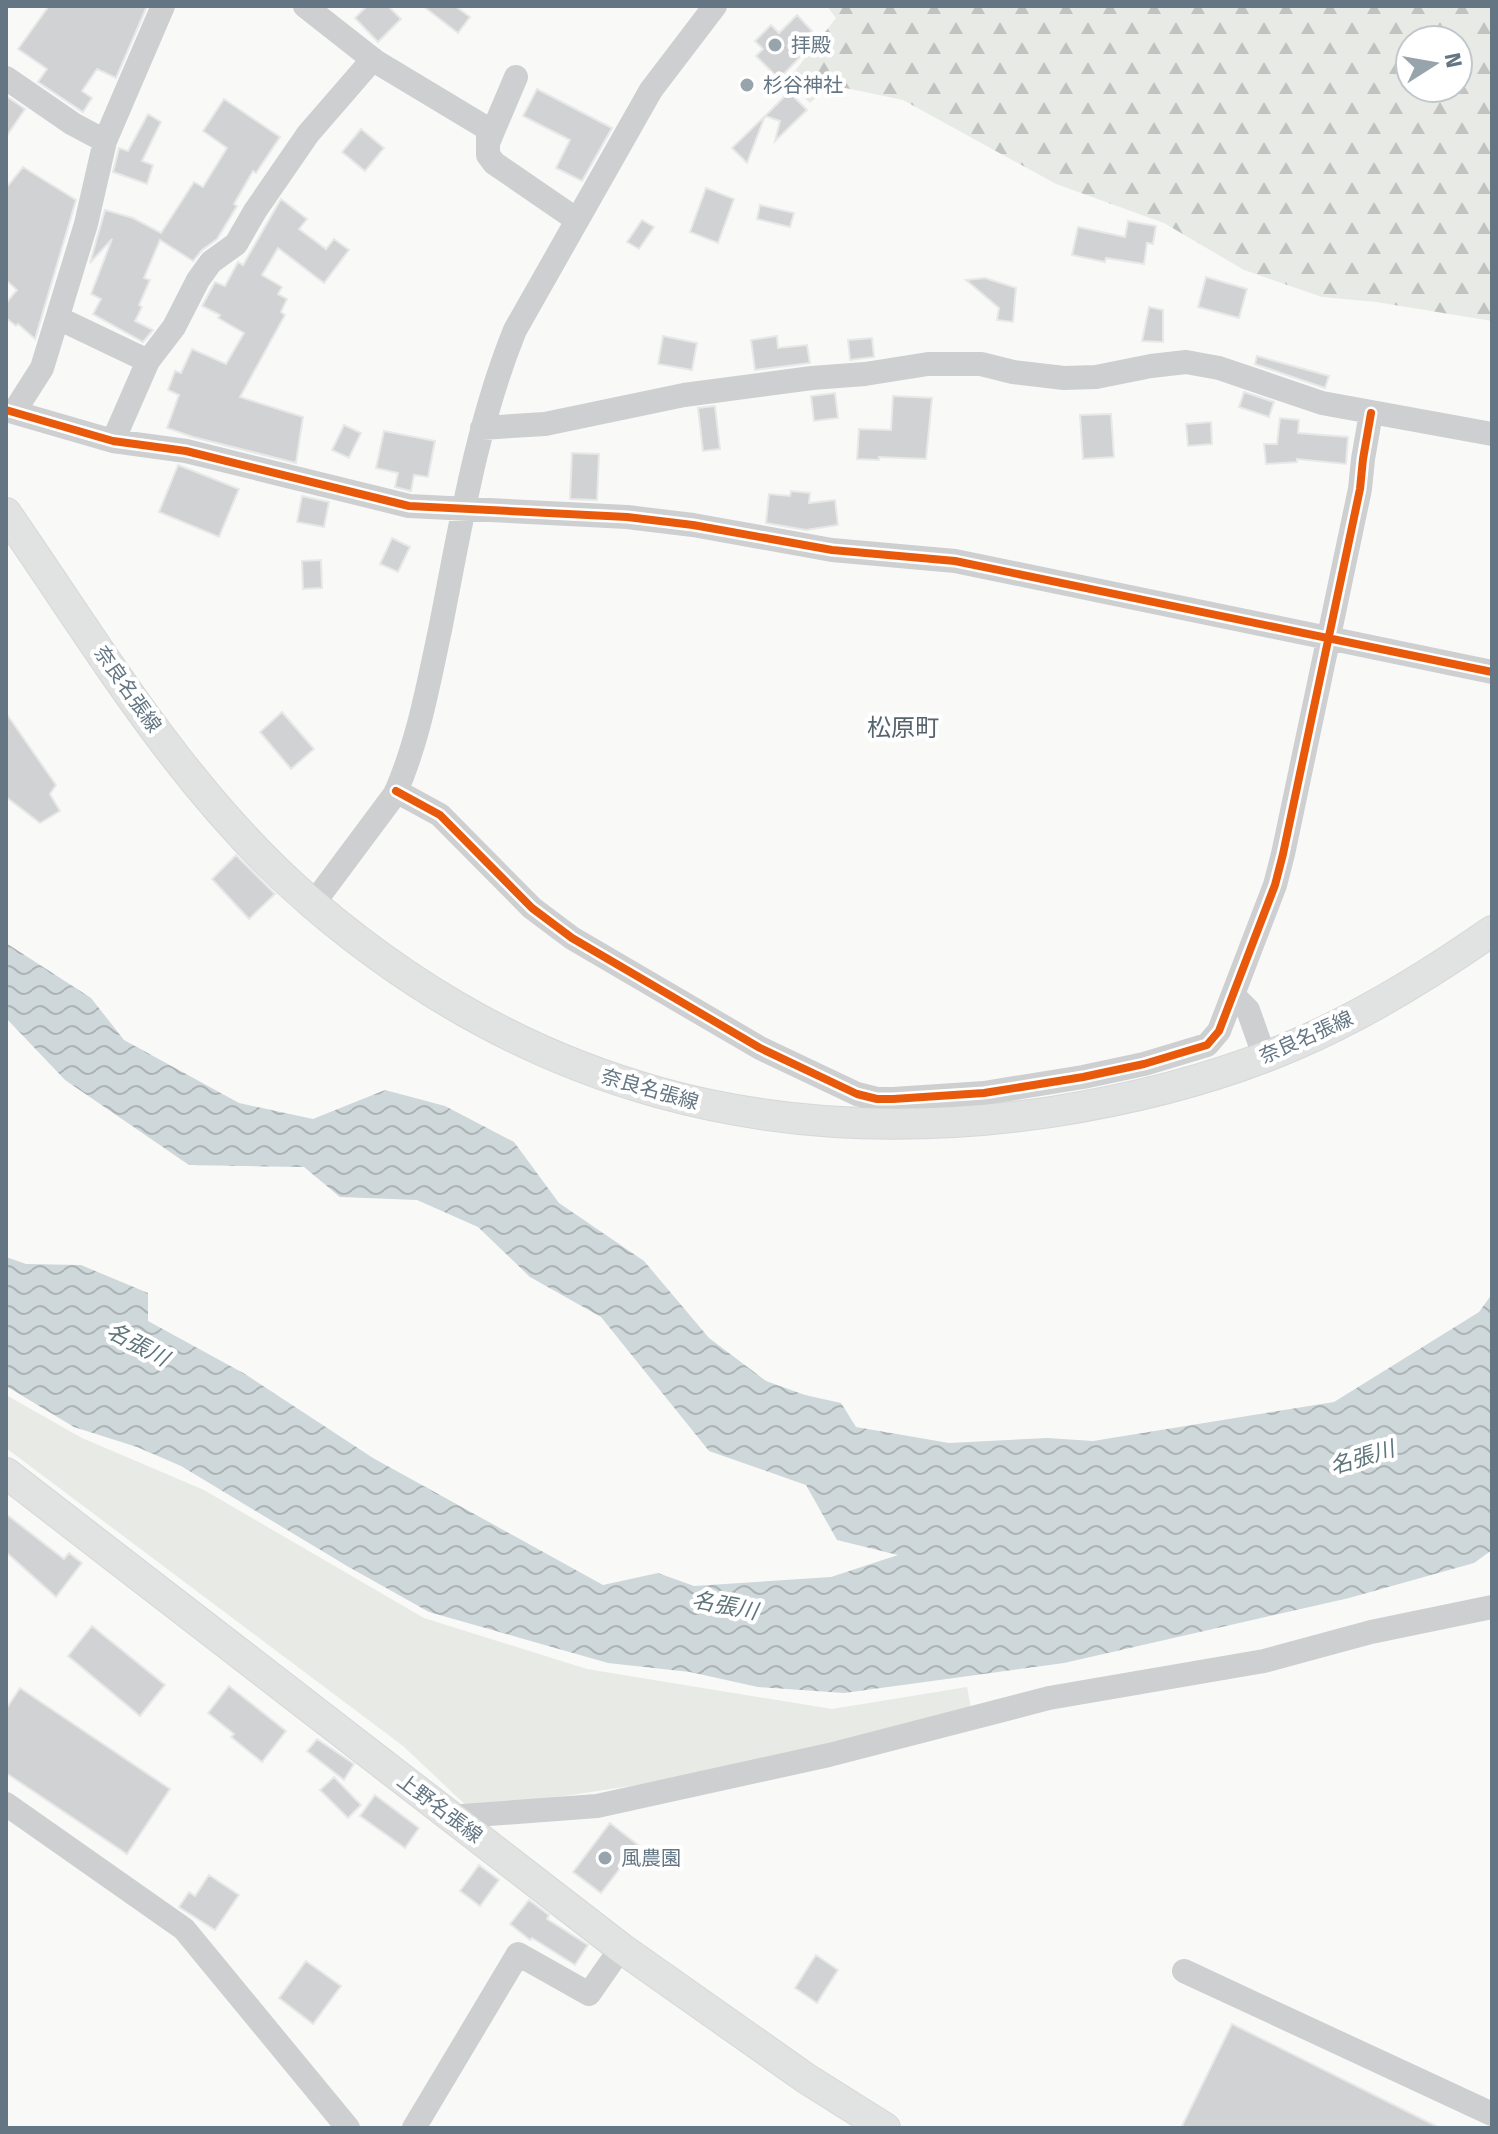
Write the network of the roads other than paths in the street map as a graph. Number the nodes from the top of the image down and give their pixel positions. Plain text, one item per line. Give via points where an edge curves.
1 (163, 6) edge
2 (305, 6) edge
3 (715, 6) edge
4 (373, 59) junction
5 (516, 77) dead end
6 (6, 78) edge
7 (105, 141) junction
8 (488, 143) junction
9 (577, 220) junction
10 (58, 318) junction
11 (148, 361) junction
12 (10, 411) edge
13 (1371, 413) junction
14 (482, 428) junction
15 (1492, 434) edge
16 (113, 441) junction
17 (464, 509) junction
18 (6, 513) edge
19 (1329, 640) junction
20 (1492, 672) edge
21 (396, 791) junction
22 (313, 904) junction
23 (1492, 931) edge
24 (1233, 995) junction
25 (1265, 1058) junction
26 (6, 1473) edge
27 (1492, 1607) edge
28 (6, 1804) edge
29 (449, 1817) junction
30 (621, 1948) junction
31 (1184, 1971) dead end
32 (1492, 2114) edge
33 (348, 2128) edge
34 (414, 2128) edge
35 (885, 2128) edge

1 - 7 street
2 - 4 street
3 - 9 street via 651,90
4 - 8 street via 488,129
4 - 11 street via 308,134 236,244 211,262
5 - 8 street
6 - 7 street
7 - 10 street
8 - 9 street via 494,163
9 - 14 street via 515,330
10 - 11 street
10 - 12 street via 42,368
11 - 16 street
12 - 16 street
13 - 14 street via 1186,362 1064,378 981,364 928,364 684,395 545,424
13 - 15 street
13 - 19 street
14 - 17 street
16 - 17 street via 186,451 409,506
17 - 19 street via 627,517 832,550 955,561
17 - 21 street via 425,702
18 - 22 main road, 奈良名張線 via 174,757 229,822
19 - 20 street
19 - 24 street via 1281,863
21 - 22 street
21 - 24 street via 440,815 532,908 572,938 760,1048 877,1099 984,1093 1157,1060 1207,1045 1219,1031
22 - 25 main road, 奈良名張線 via 427,988 553,1056 656,1093 733,1110 864,1125 972,1122 1139,1095
23 - 25 main road, 奈良名張線 via 1376,1005
24 - 25 street via 1248,1010
26 - 29 main road, 上野名張線
27 - 29 street via 1264,1661 1049,1698 829,1755 597,1806
28 - 33 street via 184,1929
29 - 30 main road, 上野名張線
30 - 34 street via 589,1994 518,1954
30 - 35 main road, 上野名張線
31 - 32 street

